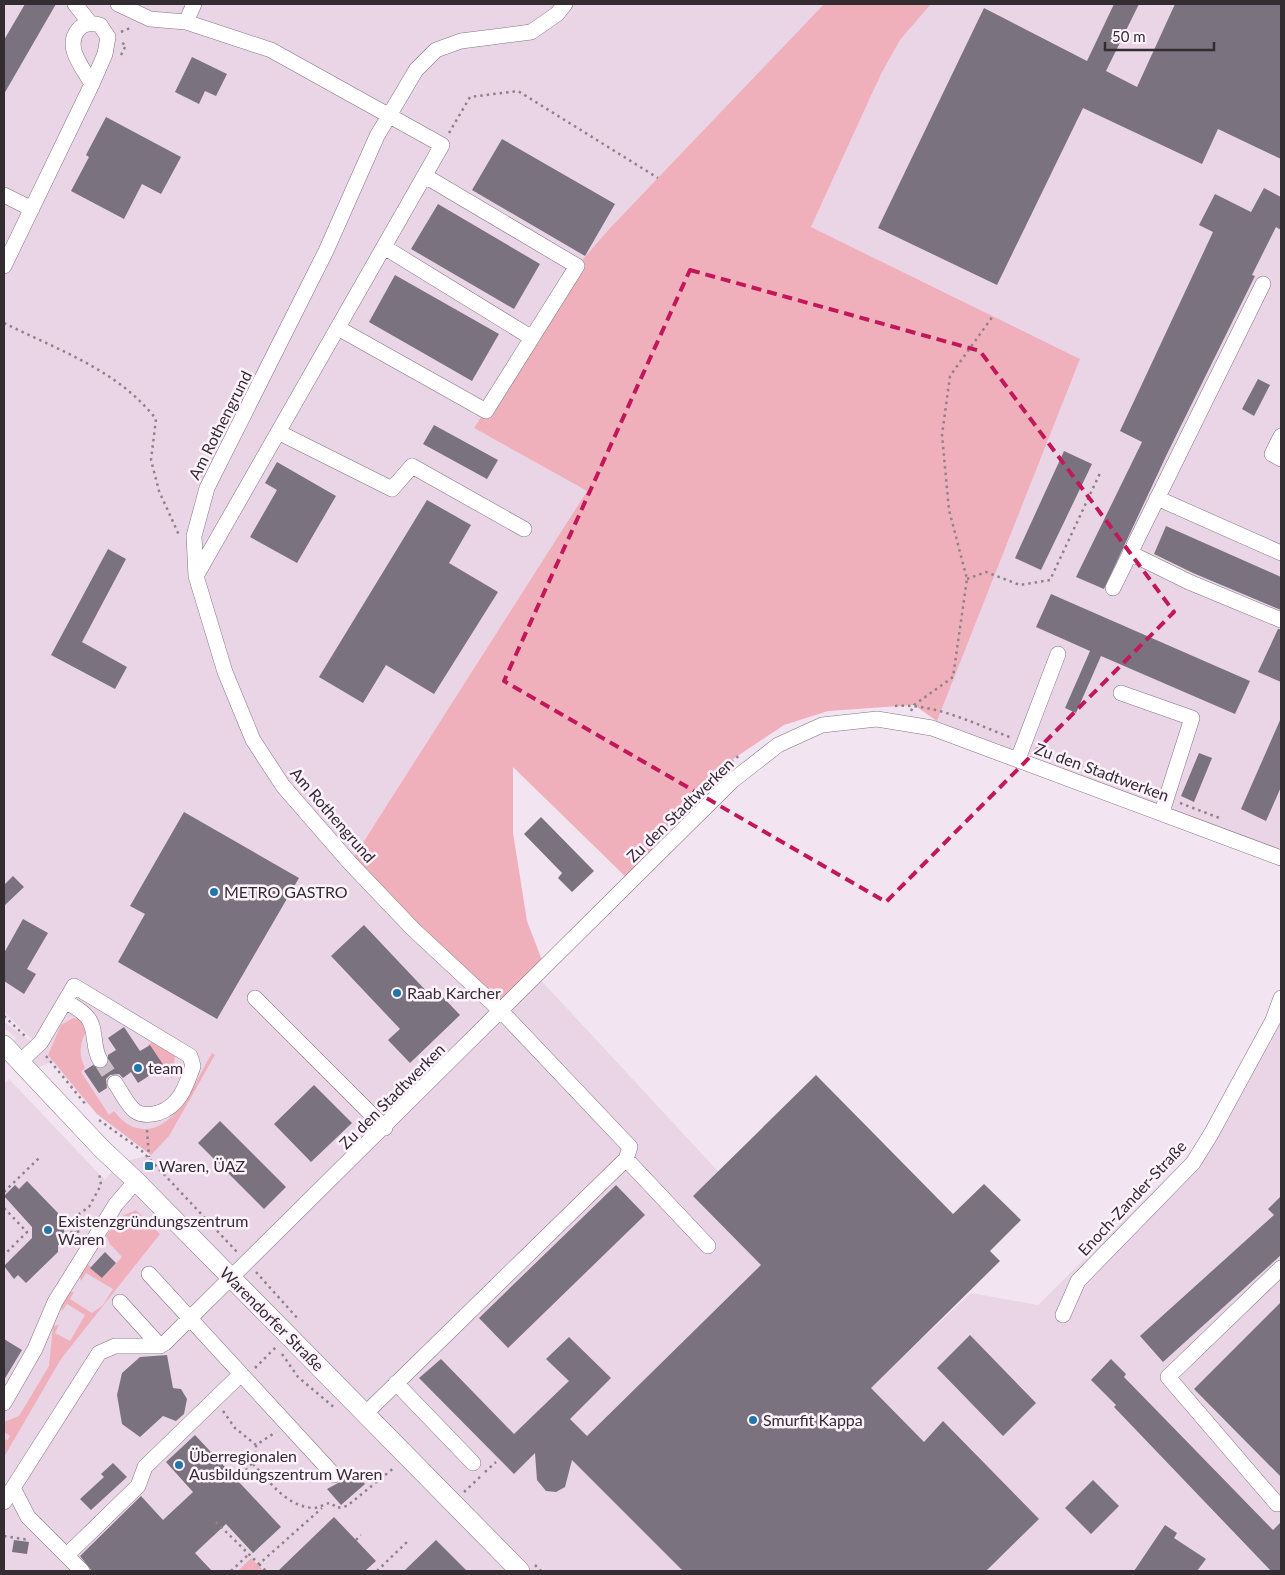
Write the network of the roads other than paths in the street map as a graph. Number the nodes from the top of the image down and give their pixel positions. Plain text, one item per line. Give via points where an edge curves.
1 (75, 4) edge
2 (118, 4) edge
3 (194, 4) edge
4 (565, 4) edge
5 (186, 22) junction
6 (90, 23) junction
7 (92, 84) junction
8 (388, 115) junction
9 (425, 176) junction
10 (4, 195) edge
11 (32, 209) junction
12 (384, 247) junction
13 (4, 266) edge
14 (1263, 284) dead end
15 (338, 328) junction
16 (532, 338) junction
17 (278, 432) junction
18 (1281, 436) edge
19 (1281, 459) edge
20 (1157, 498) junction
21 (524, 529) dead end
22 (1130, 553) junction
23 (1281, 553) edge
24 (196, 576) junction
25 (1113, 588) dead end
26 (1281, 620) edge
27 (1058, 654) dead end
28 (1121, 693) dead end
29 (1018, 759) junction
30 (1162, 812) junction
31 (1280, 853) edge
32 (255, 998) dead end
33 (1281, 998) edge
34 (65, 1002) junction
35 (502, 1012) junction
36 (4, 1045) edge
37 (100, 1060) tunnel mouth
38 (20, 1062) junction
39 (115, 1082) tunnel mouth
40 (385, 1128) junction
41 (626, 1159) junction
42 (136, 1181) junction
43 (708, 1246) dead end
44 (1281, 1268) edge
45 (149, 1274) dead end
46 (232, 1279) junction
47 (120, 1302) dead end
48 (1063, 1315) dead end
49 (191, 1319) junction
50 (160, 1346) junction
51 (243, 1376) junction
52 (396, 1383) junction
53 (4, 1403) edge
54 (365, 1414) junction
55 (473, 1463) dead end
56 (334, 1475) dead end
57 (13, 1488) junction
58 (4, 1502) edge
59 (1278, 1504) dead end
60 (68, 1562) edge
61 (528, 1568) edge
62 (82, 1571) edge

1 - 6 street
2 - 5 street via 150,19
3 - 5 street
4 - 8 street, Am Rothengrund via 557,14 531,32 461,41 436,50 416,70
5 - 8 street via 271,50
6 - 7 street via 100,25 108,37 105,54
6 - 7 street via 79,28 72,44
7 - 11 street
8 - 9 street via 442,145
8 - 24 street, Am Rothengrund via 326,250 207,488 194,536
9 - 12 street
9 - 16 street via 577,266
10 - 11 street
11 - 13 street
12 - 15 street
12 - 16 street
14 - 20 street
15 - 16 street via 486,411
15 - 17 street
17 - 21 street via 392,489 412,466
17 - 24 street
18 - 19 street via 1272,454
20 - 22 street
20 - 23 street
22 - 25 street
22 - 26 street via 1189,582
24 - 35 street, Am Rothengrund via 225,672 253,740 283,786 407,922
27 - 29 street
28 - 30 street via 1192,718
29 - 30 street, Zu den Stadtwerken
29 - 35 street, Zu den Stadtwerken via 932,728 878,719 822,726 778,745 732,781
30 - 31 street, Zu den Stadtwerken
32 - 40 street
33 - 48 street, Enoch-Zander-Straße via 1273,1020 1193,1163 1078,1281
34 - 37 street via 88,1017
34 - 38 street via 41,1042
34 - 39 street via 74,986 190,1056 193,1066 185,1089 173,1106 152,1115 134,1110
35 - 40 street, Zu den Stadtwerken
35 - 41 street, Am Rothengrund via 630,1147
36 - 38 main road, Warendorfer Straße
38 - 42 main road, Warendorfer Straße
40 - 46 street, Zu den Stadtwerken
41 - 43 street
41 - 52 street
42 - 46 main road, Warendorfer Straße
42 - 53 street via 116,1204 55,1302 35,1349
44 - 59 street via 1168,1377
45 - 49 street
46 - 49 street, Zu den Stadtwerken
46 - 54 main road, Warendorfer Straße
47 - 50 street
49 - 50 street, Zu den Stadtwerken
49 - 51 street
50 - 57 street via 115,1346 99,1353
51 - 56 street
51 - 60 street via 145,1467 138,1486
52 - 54 street
52 - 55 street
54 - 61 main road, Warendorfer Straße
57 - 58 street
57 - 60 street via 28,1517
60 - 62 street

